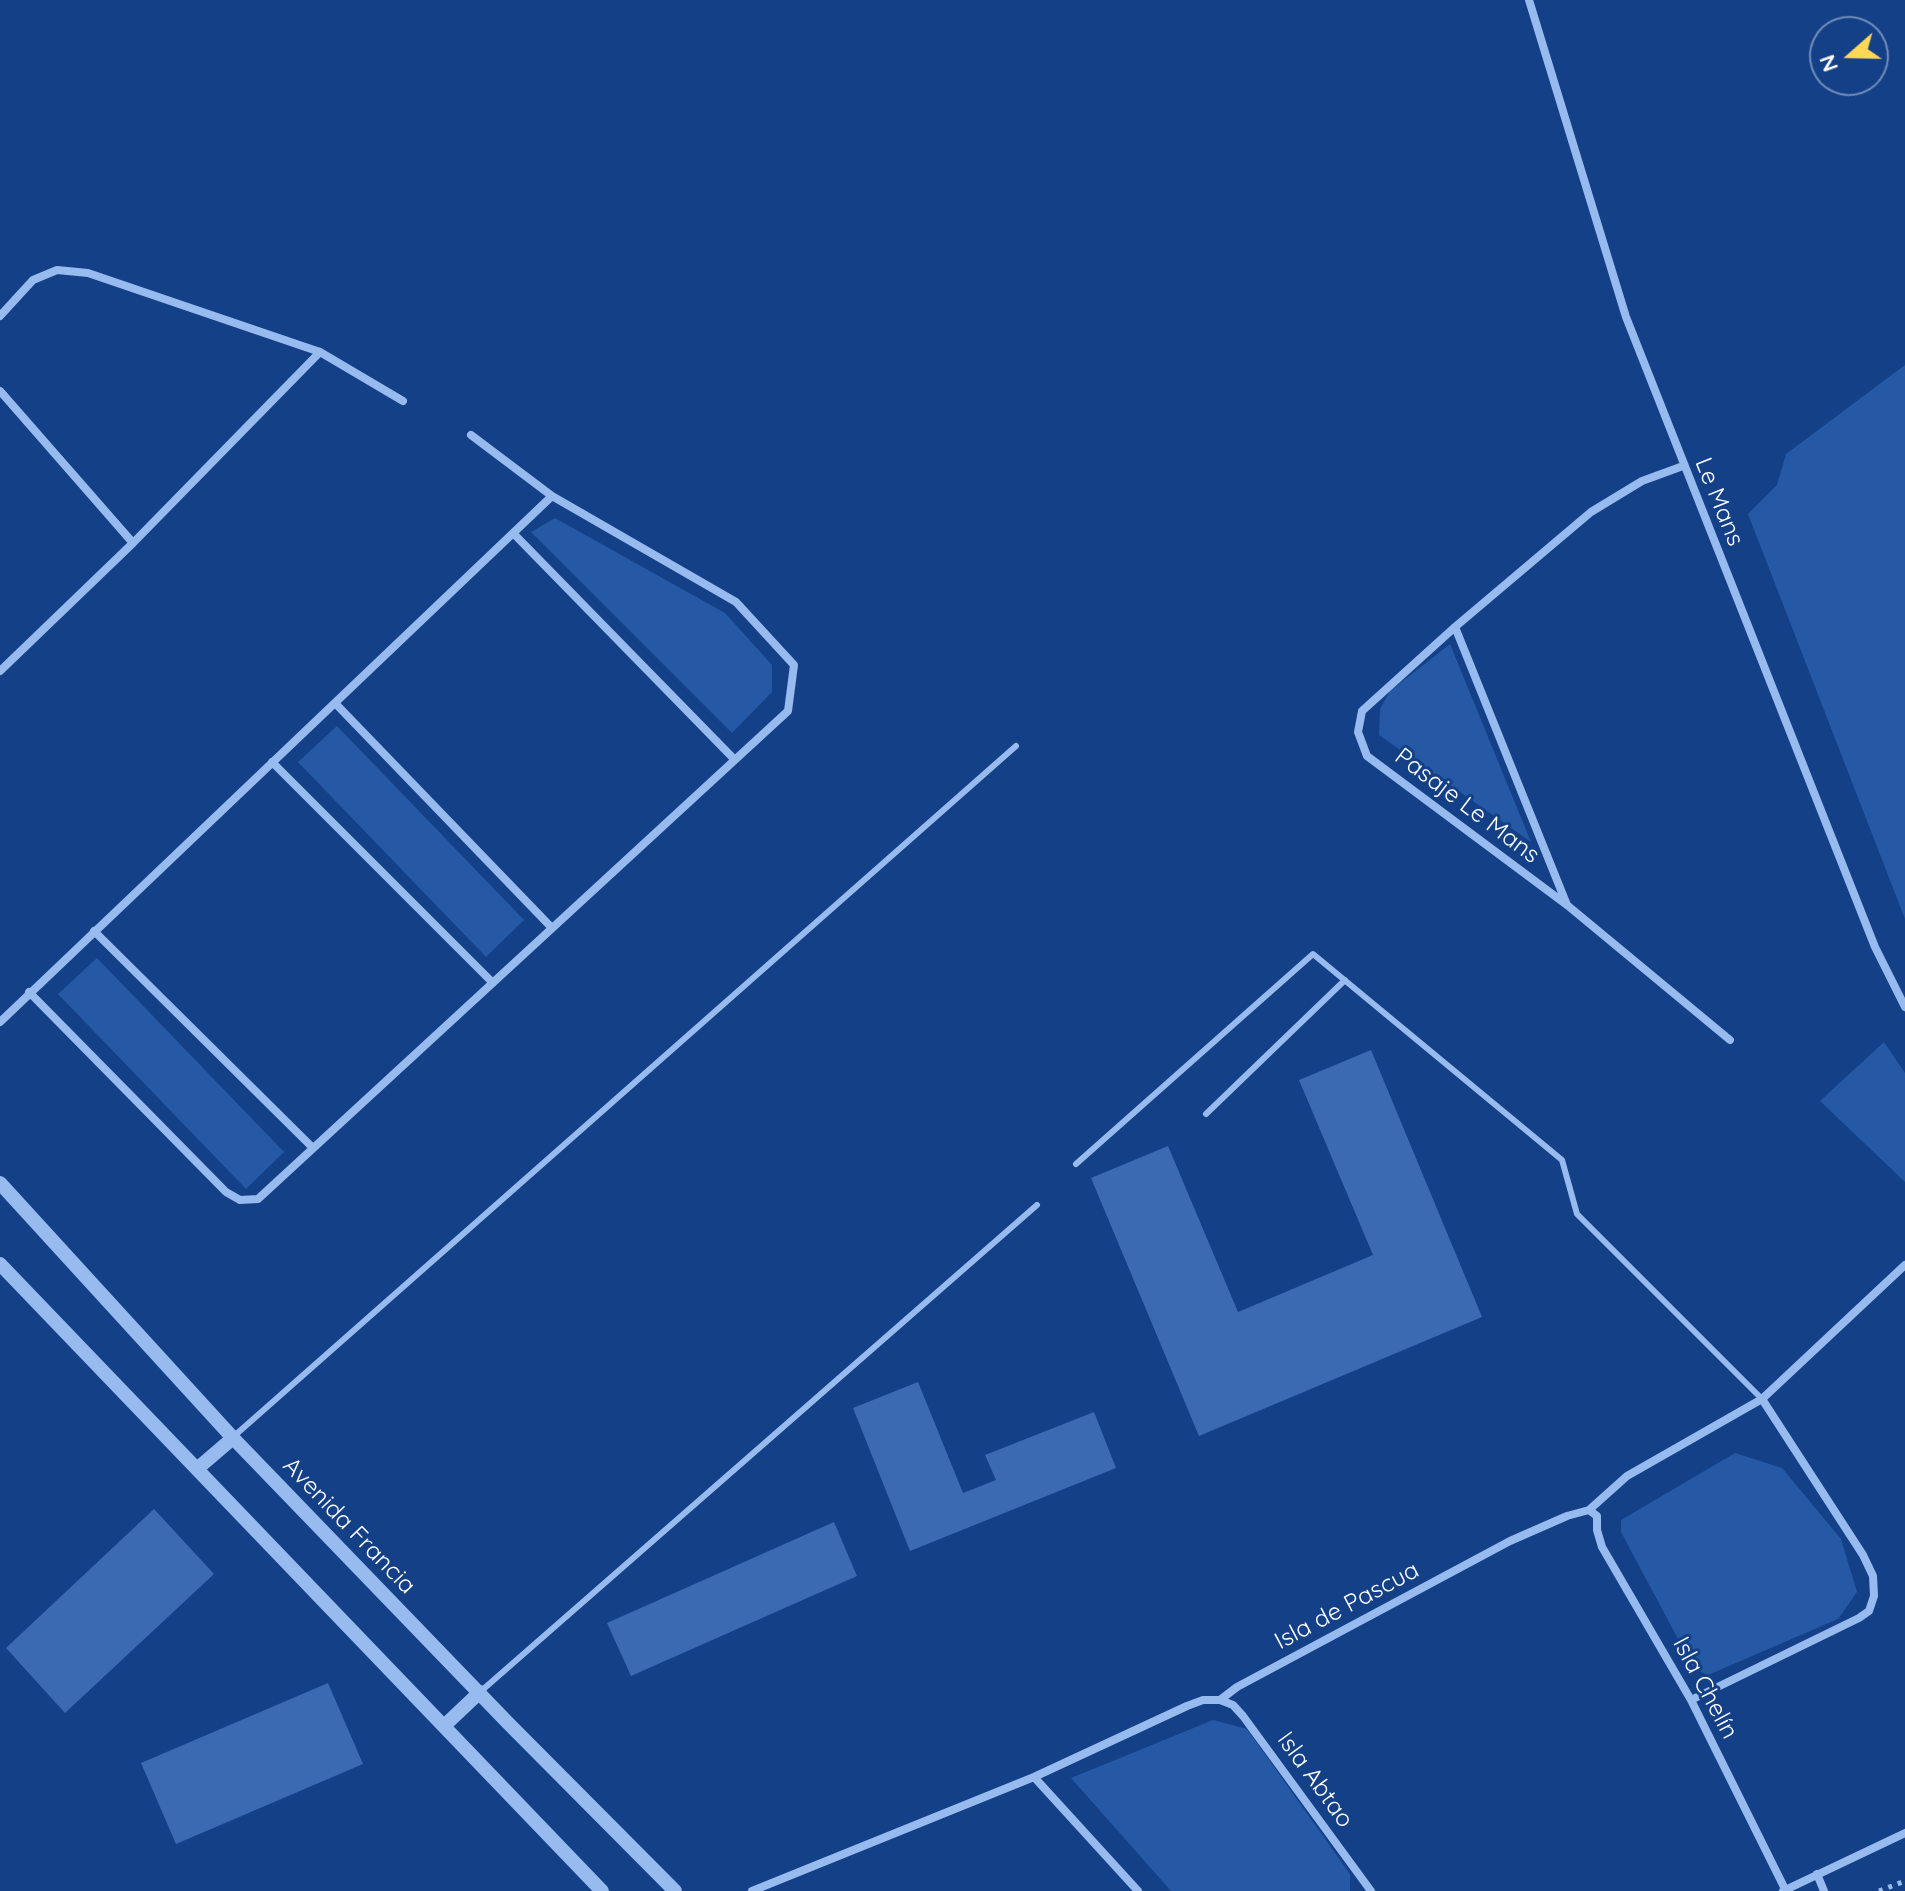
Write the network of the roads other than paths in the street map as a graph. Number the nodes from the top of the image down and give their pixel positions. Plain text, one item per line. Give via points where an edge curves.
1 (1529, 0) edge
2 (0, 316) edge
3 (320, 352) junction
4 (0, 391) edge
5 (403, 401) dead end
6 (471, 435) dead end
7 (1683, 466) junction
8 (552, 496) junction
9 (513, 533) junction
10 (133, 543) junction
11 (1455, 627) junction
12 (0, 671) edge
13 (335, 703) junction
14 (1016, 746) dead end
15 (735, 760) junction
16 (272, 762) junction
17 (1567, 905) junction
18 (552, 928) junction
19 (94, 931) junction
20 (1345, 980) junction
21 (493, 983) junction
22 (29, 992) junction
23 (1905, 1007) edge
24 (0, 1022) edge
25 (1730, 1040) dead end
26 (1206, 1114) dead end
27 (313, 1148) junction
28 (1076, 1164) dead end
29 (0, 1183) edge
30 (1037, 1205) dead end
31 (0, 1264) edge
32 (1905, 1265) edge
33 (1762, 1399) junction
34 (233, 1438) junction
35 (198, 1468) junction
36 (1589, 1510) junction
37 (480, 1692) junction
38 (1220, 1700) junction
39 (1691, 1700) junction
40 (444, 1726) junction
41 (1034, 1777) junction
42 (1905, 1833) edge
43 (1817, 1874) junction
44 (1370, 1890) edge
45 (1784, 1890) edge
46 (602, 1891) edge
47 (675, 1891) edge
48 (752, 1891) edge
49 (1138, 1891) edge
50 (1824, 1891) edge

1 - 7 street, Le Mans via 1626,317
2 - 3 street via 33,280 57,270 88,273
3 - 5 street
3 - 10 street
4 - 10 street
6 - 8 street
7 - 11 street, Pasaje Le Mans via 1642,481 1591,512
7 - 23 street, Le Mans via 1875,947
8 - 9 street
8 - 15 street via 736,602 794,665 788,711
9 - 13 street
9 - 15 street
10 - 12 street
11 - 17 street, Pasaje Le Mans
11 - 17 street, Pasaje Le Mans via 1362,711 1358,732 1367,756
13 - 16 street
13 - 18 street
14 - 34 lane
15 - 18 street
16 - 19 street
16 - 21 street
17 - 25 street, Pasaje Le Mans
18 - 21 street
19 - 22 street
19 - 27 street
20 - 26 lane
20 - 28 lane via 1313,954
20 - 33 lane via 1562,1160 1577,1214
21 - 27 street
22 - 24 street
22 - 27 street via 226,1192 240,1200 258,1199
29 - 34 street, Avenida Francia
30 - 37 lane
31 - 35 street
32 - 33 street, Isla de Pascua
33 - 36 street, Isla de Pascua via 1627,1476
33 - 39 street via 1863,1555 1873,1576 1874,1596 1869,1611 1859,1618
34 - 35 street
34 - 37 street, Avenida Francia
35 - 40 street
36 - 38 street, Isla de Pascua via 1510,1541
36 - 39 street, Isla Chelín via 1597,1516 1602,1547
37 - 40 street
37 - 47 street, Avenida Francia
38 - 41 street, Isla de Pascua via 1187,1706
38 - 44 street, Isla Abtao via 1243,1716
39 - 45 street, Isla Chelín
40 - 46 street
41 - 48 street, Isla de Pascua
41 - 49 street
42 - 43 street
43 - 45 street
43 - 50 street

